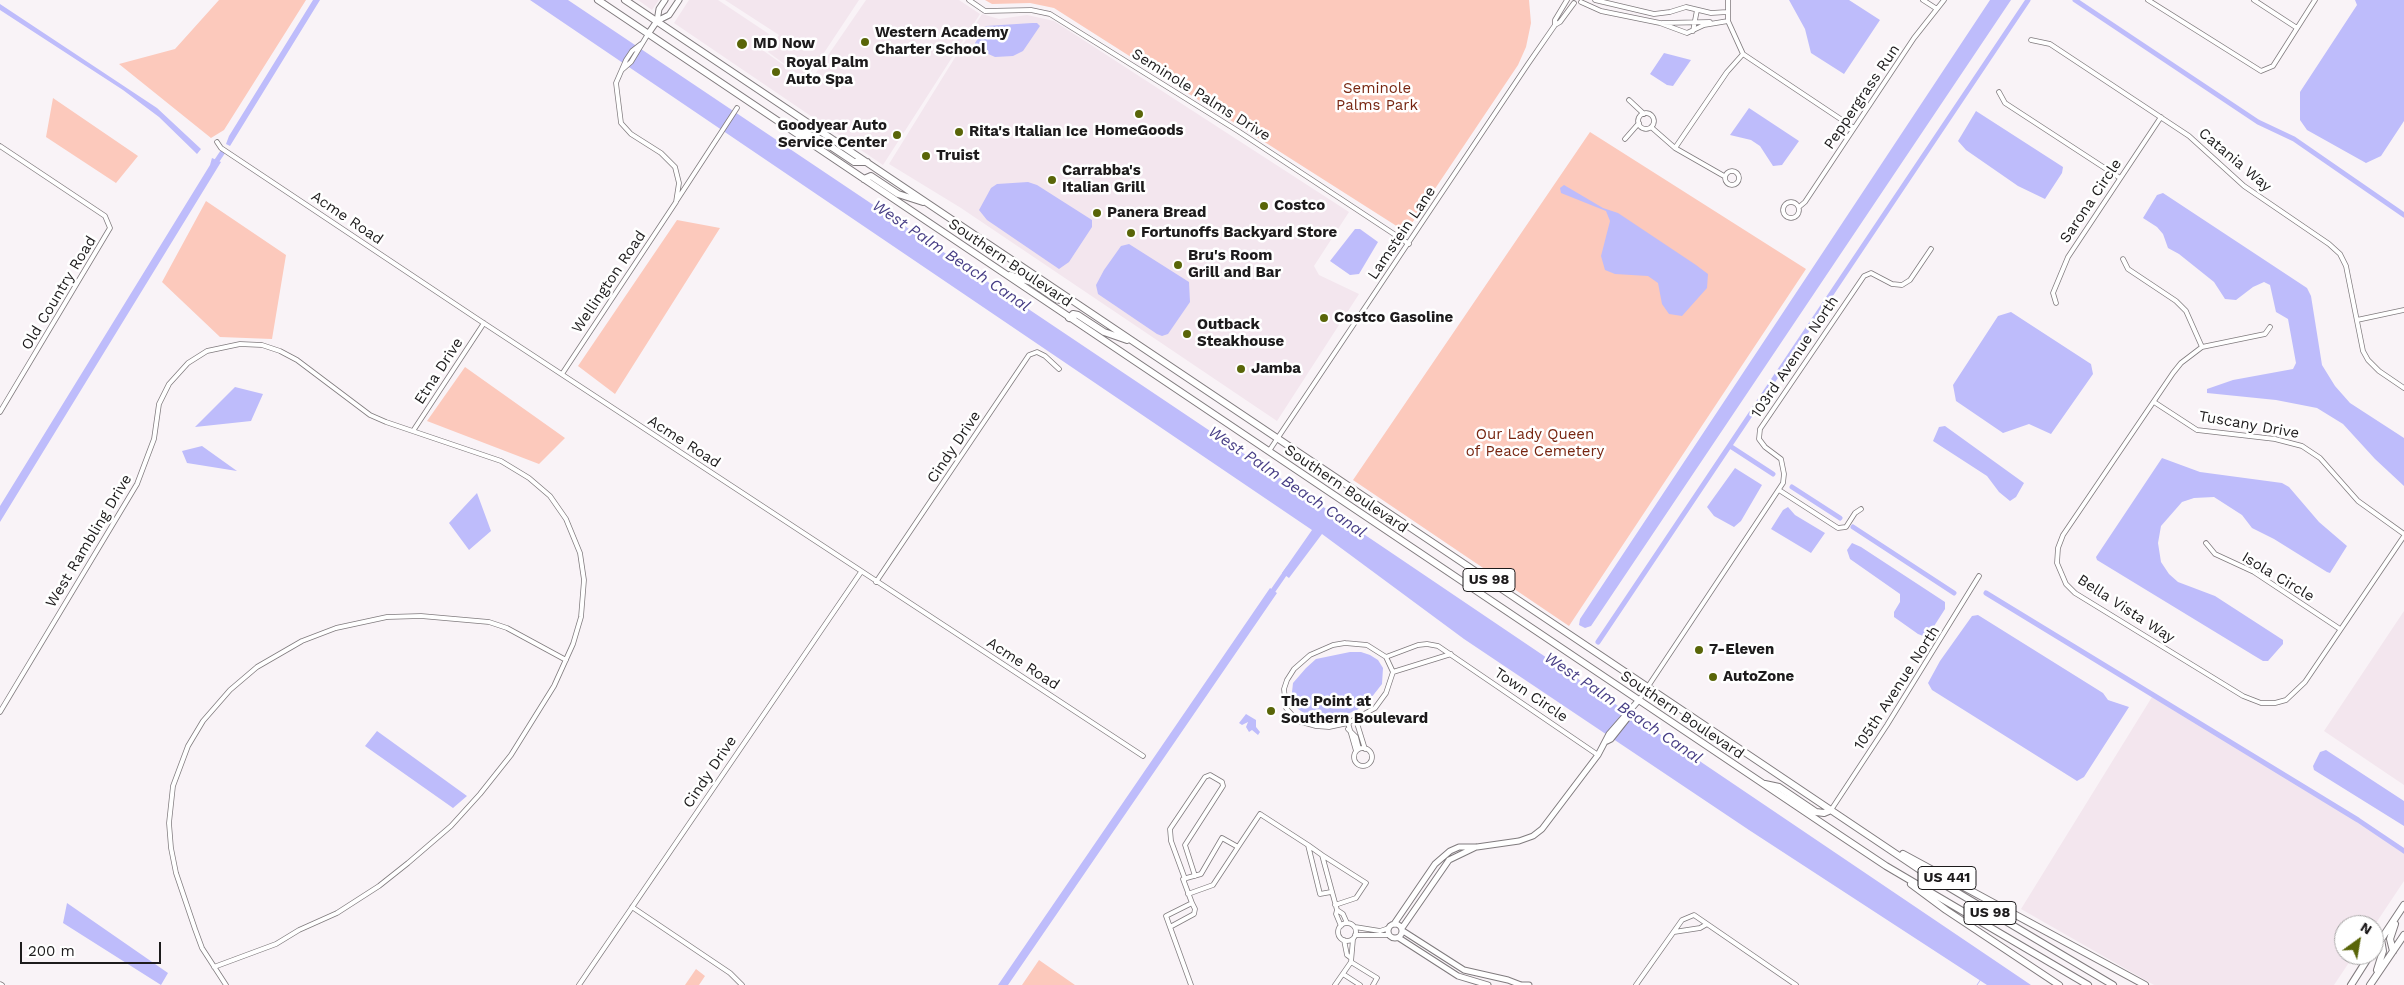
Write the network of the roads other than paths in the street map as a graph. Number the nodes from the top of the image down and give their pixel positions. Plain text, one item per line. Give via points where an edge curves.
1 (598, 0) edge
2 (625, 0) edge
3 (665, 0) edge
4 (679, 0) edge
5 (969, 0) edge
6 (1568, 0) edge
7 (1595, 0) edge
8 (1728, 0) edge
9 (1923, 0) edge
10 (1944, 0) edge
11 (2148, 0) edge
12 (2254, 0) edge
13 (2315, 0) edge
14 (1582, 1) edge
15 (1574, 3) junction
16 (1936, 9) junction
17 (1698, 10) junction
18 (1727, 12) junction
19 (657, 21) junction
20 (1728, 21) junction
21 (1713, 22) junction
22 (1660, 23) junction
23 (1695, 23) junction
24 (1555, 25) junction
25 (2297, 28) junction
26 (1693, 31) junction
27 (648, 34) junction
28 (2031, 40) dead end
29 (1743, 54) junction
30 (1999, 92) dead end
31 (1629, 100) dead end
32 (737, 108) dead end
33 (1644, 114) junction
34 (2161, 117) junction
35 (1638, 123) junction
36 (786, 127) junction
37 (1651, 127) junction
38 (1854, 128) junction
39 (1625, 139) dead end
40 (217, 142) dead end
41 (0, 146) edge
42 (1675, 148) junction
43 (867, 162) junction
44 (1724, 176) dead end
45 (2120, 178) junction
46 (864, 179) junction
47 (676, 202) junction
48 (931, 205) junction
49 (1799, 207) junction
50 (1409, 244) junction
51 (1931, 249) dead end
52 (2123, 259) dead end
53 (1002, 272) junction
54 (1070, 299) junction
55 (2056, 303) dead end
56 (2404, 310) edge
57 (1069, 318) junction
58 (2357, 320) junction
59 (484, 323) junction
60 (2270, 327) dead end
61 (1136, 343) junction
62 (2202, 347) junction
63 (1059, 369) dead end
64 (562, 374) junction
65 (2404, 388) edge
66 (2154, 402) junction
67 (0, 412) edge
68 (413, 431) junction
69 (1278, 438) junction
70 (1268, 452) junction
71 (1779, 490) junction
72 (1861, 510) dead end
73 (2404, 535) edge
74 (2206, 543) dead end
75 (861, 572) junction
76 (1979, 576) dead end
77 (876, 582) junction
78 (2340, 629) junction
79 (1451, 654) junction
80 (1386, 657) junction
81 (566, 660) junction
82 (1393, 672) junction
83 (1648, 686) junction
84 (1638, 701) junction
85 (0, 712) edge
86 (1356, 720) junction
87 (1348, 723) junction
88 (1365, 749) junction
89 (1358, 750) junction
90 (1598, 755) junction
91 (1142, 756) dead end
92 (1761, 784) junction
93 (1831, 810) junction
94 (1870, 836) junction
95 (1186, 845) junction
96 (1308, 845) junction
97 (1238, 847) junction
98 (1477, 847) junction
99 (1174, 848) junction
100 (1322, 855) junction
101 (1886, 866) junction
102 (1195, 876) junction
103 (1185, 879) junction
104 (1331, 892) junction
105 (1188, 894) junction
106 (1192, 903) junction
107 (632, 907) junction
108 (1336, 907) junction
109 (2402, 908) edge
110 (1347, 923) junction
111 (1707, 924) junction
112 (1341, 926) junction
113 (1391, 926) junction
114 (1170, 927) junction
115 (1355, 927) junction
116 (1402, 930) junction
117 (1674, 932) junction
118 (1390, 935) junction
119 (2384, 935) edge
120 (2404, 935) edge
121 (1354, 937) junction
122 (1399, 938) junction
123 (1344, 940) junction
124 (2393, 951) junction
125 (1351, 960) junction
126 (2364, 965) edge
127 (2379, 965) edge
128 (214, 967) junction
129 (1343, 974) junction
130 (2371, 984) edge
131 (226, 985) edge
132 (579, 985) edge
133 (742, 985) edge
134 (1191, 985) edge
135 (1335, 985) edge
136 (1360, 985) edge
137 (1373, 985) edge
138 (1488, 985) edge
139 (1521, 985) edge
140 (1529, 985) edge
141 (1636, 985) edge
142 (1796, 985) edge
143 (2059, 985) edge
144 (2088, 985) edge
145 (2112, 985) edge
146 (2145, 985) edge
147 (2351, 985) edge

1 - 27 main road, Southern Boulevard / US 98
2 - 19 main road, Southern Boulevard / US 98
3 - 19 street
4 - 19 street via 669,15
5 - 50 street, Seminole Palms Drive via 985,11 1031,10 1050,14 1238,131
6 - 15 street
6 - 24 street, Lamstein Lane
7 - 17 street via 1654,14 1686,7
8 - 18 street
9 - 16 street
10 - 16 street, Peppergrass Run
11 - 25 street via 2255,69 2264,71 2273,66
12 - 25 street
13 - 25 street
14 - 15 street
14 - 22 street via 1601,11
15 - 24 street, Lamstein Lane
16 - 38 street, Peppergrass Run
17 - 18 street
17 - 23 street
18 - 20 street
19 - 27 street
19 - 43 main road, Southern Boulevard / US 98
20 - 21 street
20 - 29 street
21 - 23 street
21 - 26 street
22 - 23 street
22 - 26 street via 1680,32
23 - 26 street
24 - 50 street, Lamstein Lane
27 - 36 main road, Southern Boulevard / US 98
27 - 47 street, Wellington Road via 616,83 621,123 675,167 679,183
28 - 34 street, Catania Way via 2050,44
29 - 38 street
29 - 42 street
30 - 45 street via 2005,104
31 - 33 street
32 - 47 street, Wellington Road
33 - 35 street
33 - 37 street via 1653,118
34 - 45 street, Sarona Circle
34 - 58 street, Catania Way via 2202,147 2244,186 2340,254 2346,266
35 - 37 street via 1644,129
35 - 39 street
36 - 43 main road via 818,138 854,162
36 - 46 main road, Southern Boulevard / US 98
37 - 42 street
38 - 49 street, Peppergrass Run
40 - 59 street, Acme Road via 227,152
41 - 67 street, Old Country Road via 105,216 110,228
42 - 44 street
43 - 48 main road, Southern Boulevard / US 98
45 - 55 street, Sarona Circle via 2068,257 2053,293
46 - 48 main road via 871,176 898,194
46 - 53 main road, Southern Boulevard / US 98
47 - 64 street, Wellington Road
48 - 54 main road, Southern Boulevard / US 98
49 - 49 street via 1794,202 1783,207 1790,218 1795,217
50 - 69 street, Lamstein Lane
51 - 71 street, 103rd Avenue North via 1910,280 1902,285 1892,284 1871,273 1864,276 1760,429 1765,447 1781,459 1784,474
52 - 62 street via 2128,269 2186,311
53 - 54 main road via 1031,282 1056,299
53 - 57 main road, Southern Boulevard / US 98
54 - 61 main road, Southern Boulevard / US 98
56 - 58 street
57 - 61 main road via 1073,314 1078,315 1104,332
57 - 70 main road, Southern Boulevard / US 98
58 - 65 street, Catania Way via 2368,360
59 - 64 street, Acme Road
59 - 68 street, Etna Drive
60 - 62 street, Bella Vista Way via 2265,334
61 - 69 main road, Southern Boulevard / US 98
62 - 66 street, Bella Vista Way via 2181,363
63 - 77 street, Cindy Drive via 1038,352 1029,356
64 - 75 street, Acme Road
66 - 73 street, Tuscany Drive via 2197,430 2275,439 2302,446 2320,458 2358,501
66 - 78 street, Bella Vista Way via 2063,535 2057,563 2066,584 2075,593 2242,696 2261,703 2286,700 2296,692
68 - 81 street, West Rambling Drive via 510,465 540,486 558,507 577,544 583,574 578,631
68 - 85 street, West Rambling Drive via 370,415 297,360 273,348 233,344 197,357 180,371 164,394 156,415 154,439 137,484
69 - 70 street, Lamstein Lane
69 - 83 main road, Southern Boulevard / US 98
70 - 84 main road, Southern Boulevard / US 98
71 - 72 street via 1838,528 1846,527 1855,513
71 - 83 street, 103rd Avenue North
73 - 78 street, Bella Vista Way
74 - 78 street, Isola Circle via 2215,554 2254,572
75 - 77 street, Acme Road
75 - 107 street, Cindy Drive
76 - 93 street, 105th Avenue North via 1888,725
77 - 91 street, Acme Road
79 - 80 street, Town Circle via 1427,644
79 - 82 street
79 - 90 street, Town Circle
80 - 82 street
80 - 87 street via 1367,645 1333,645 1302,661 1287,680 1284,689 1286,708 1298,720 1329,727
81 - 128 street, West Rambling Drive via 511,755 476,799 437,839 399,871 337,913 276,944
81 - 128 street via 490,622 404,616 353,623 316,635 271,658 243,678 222,698 195,733 182,760 170,801 171,848 176,873 195,929
82 - 86 street via 1381,701
83 - 84 street, 103rd Avenue North
83 - 93 main road, Southern Boulevard / US 98
84 - 90 street
84 - 92 main road, Southern Boulevard / US 98
86 - 87 street
86 - 88 street
87 - 89 street via 1348,729 1356,737
88 - 89 street
88 - 89 street via 1371,757 1365,766 1355,762
90 - 98 street via 1538,832 1518,841
92 - 93 main road via 1778,787 1816,812
92 - 101 main road, Southern Boulevard / US 98
93 - 94 main road, Southern Boulevard / US 98
94 - 145 main road, Southern Boulevard / US 98 via 1939,882
94 - 146 main road, US 441
95 - 99 street
95 - 99 street via 1223,788 1222,782 1210,775 1205,777 1170,829
95 - 102 street
96 - 97 street via 1260,814
96 - 100 street
96 - 104 street via 1320,894
97 - 102 street via 1222,838 1201,874
97 - 105 street via 1213,885
98 - 113 street via 1459,847 1443,856
98 - 116 street via 1449,860
99 - 103 street
100 - 104 street
100 - 108 street via 1366,883 1356,898
101 - 143 main road, US 441
101 - 144 main road, Southern Boulevard / US 98
102 - 103 street
103 - 105 street
104 - 108 street
105 - 106 street
106 - 114 street via 1196,909 1194,914
106 - 114 street via 1166,916
107 - 132 street, Cindy Drive
107 - 133 street
108 - 110 street
108 - 112 street
109 - 119 main road
109 - 124 main road via 2390,939
110 - 112 street
110 - 115 street
111 - 117 street
111 - 117 street via 1694,915 1682,920
111 - 142 street
112 - 123 street via 1338,933
113 - 115 street via 1380,931
113 - 116 street
113 - 118 street
114 - 134 street
115 - 121 street
116 - 122 street
116 - 139 street via 1464,970
117 - 141 street
118 - 121 street
118 - 122 street
120 - 124 main road
121 - 123 street
121 - 125 street
122 - 138 street via 1458,976
123 - 125 street
124 - 130 main road
125 - 129 street
125 - 137 street via 1377,978
126 - 147 main road
127 - 130 main road
128 - 131 street
129 - 135 street
129 - 136 street
139 - 140 street

